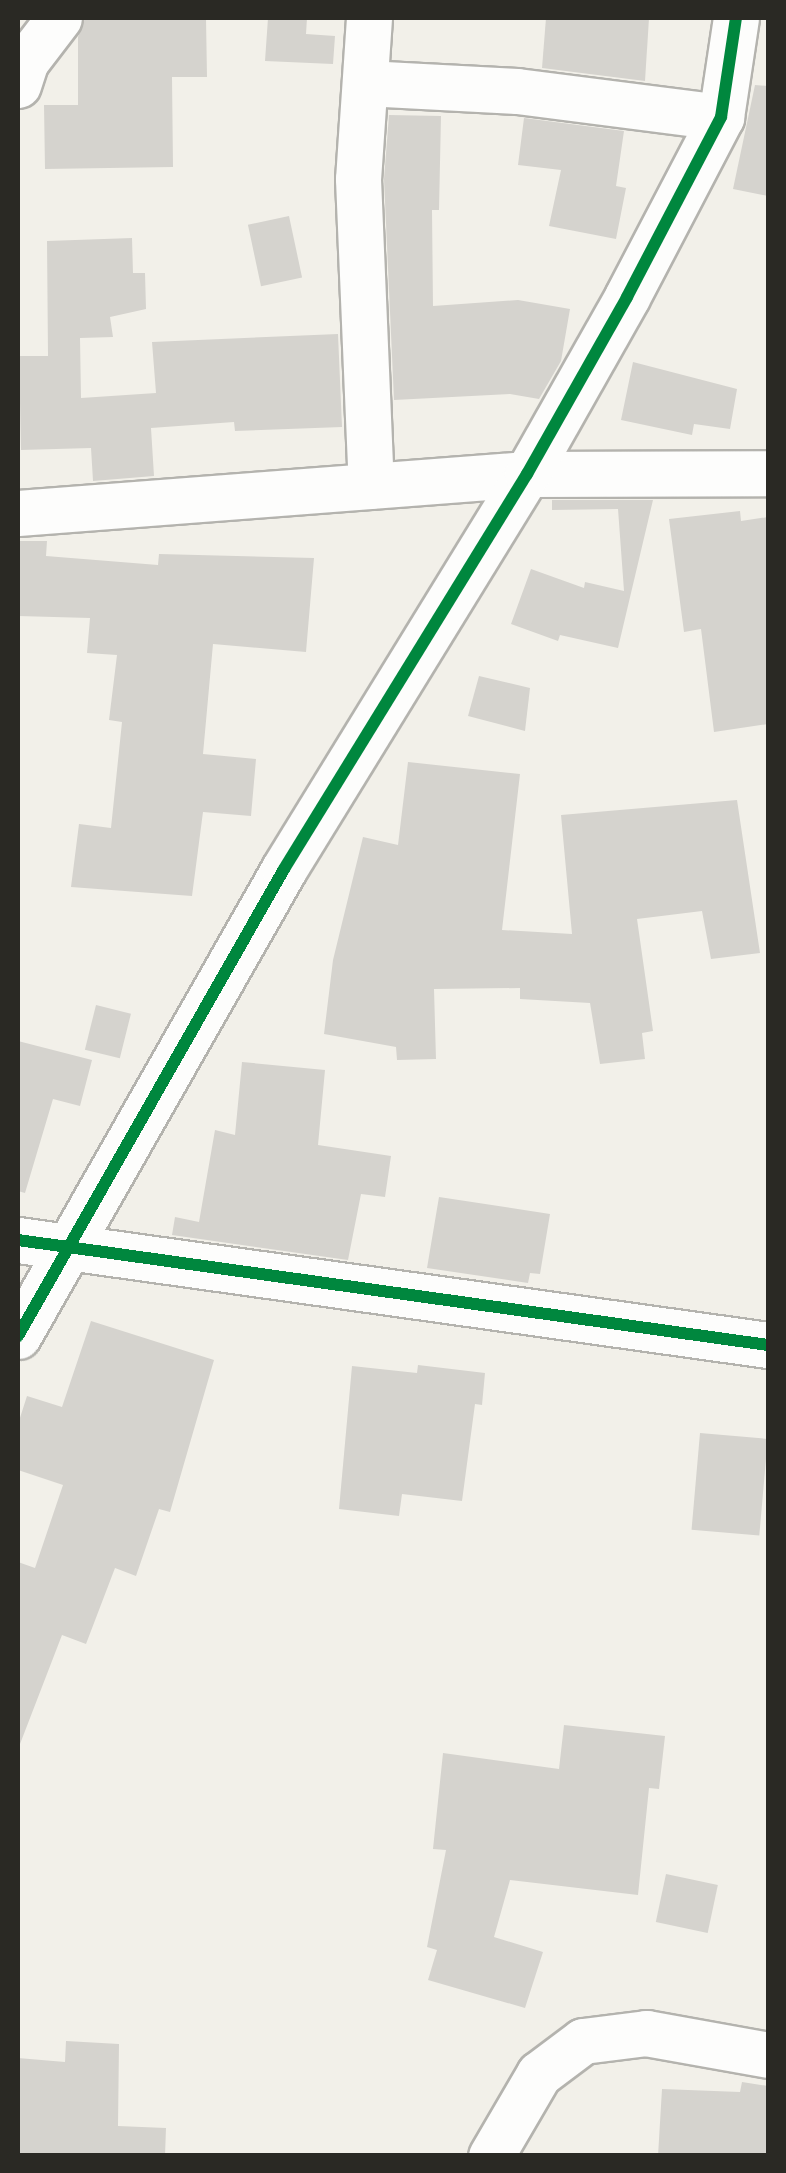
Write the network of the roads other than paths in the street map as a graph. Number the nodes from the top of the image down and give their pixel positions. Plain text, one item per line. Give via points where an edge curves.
1 (59, 18) edge
2 (369, 18) edge
3 (736, 18) edge
4 (365, 83) junction
5 (18, 86) edge
6 (721, 118) junction
7 (768, 473) edge
8 (527, 474) junction
9 (372, 486) junction
10 (18, 513) edge
11 (18, 1240) edge
12 (68, 1242) junction
13 (18, 1336) edge
14 (768, 1345) edge
15 (768, 2056) edge
16 (491, 2156) edge

1 - 5 street via 26,61
2 - 4 street
3 - 6 street
4 - 6 street via 517,90
4 - 9 street via 358,198
6 - 8 street
7 - 8 street
8 - 9 street
8 - 12 street via 284,869
9 - 10 street
11 - 12 street
12 - 13 street
12 - 14 street
15 - 16 street via 646,2033 582,2042 539,2074

